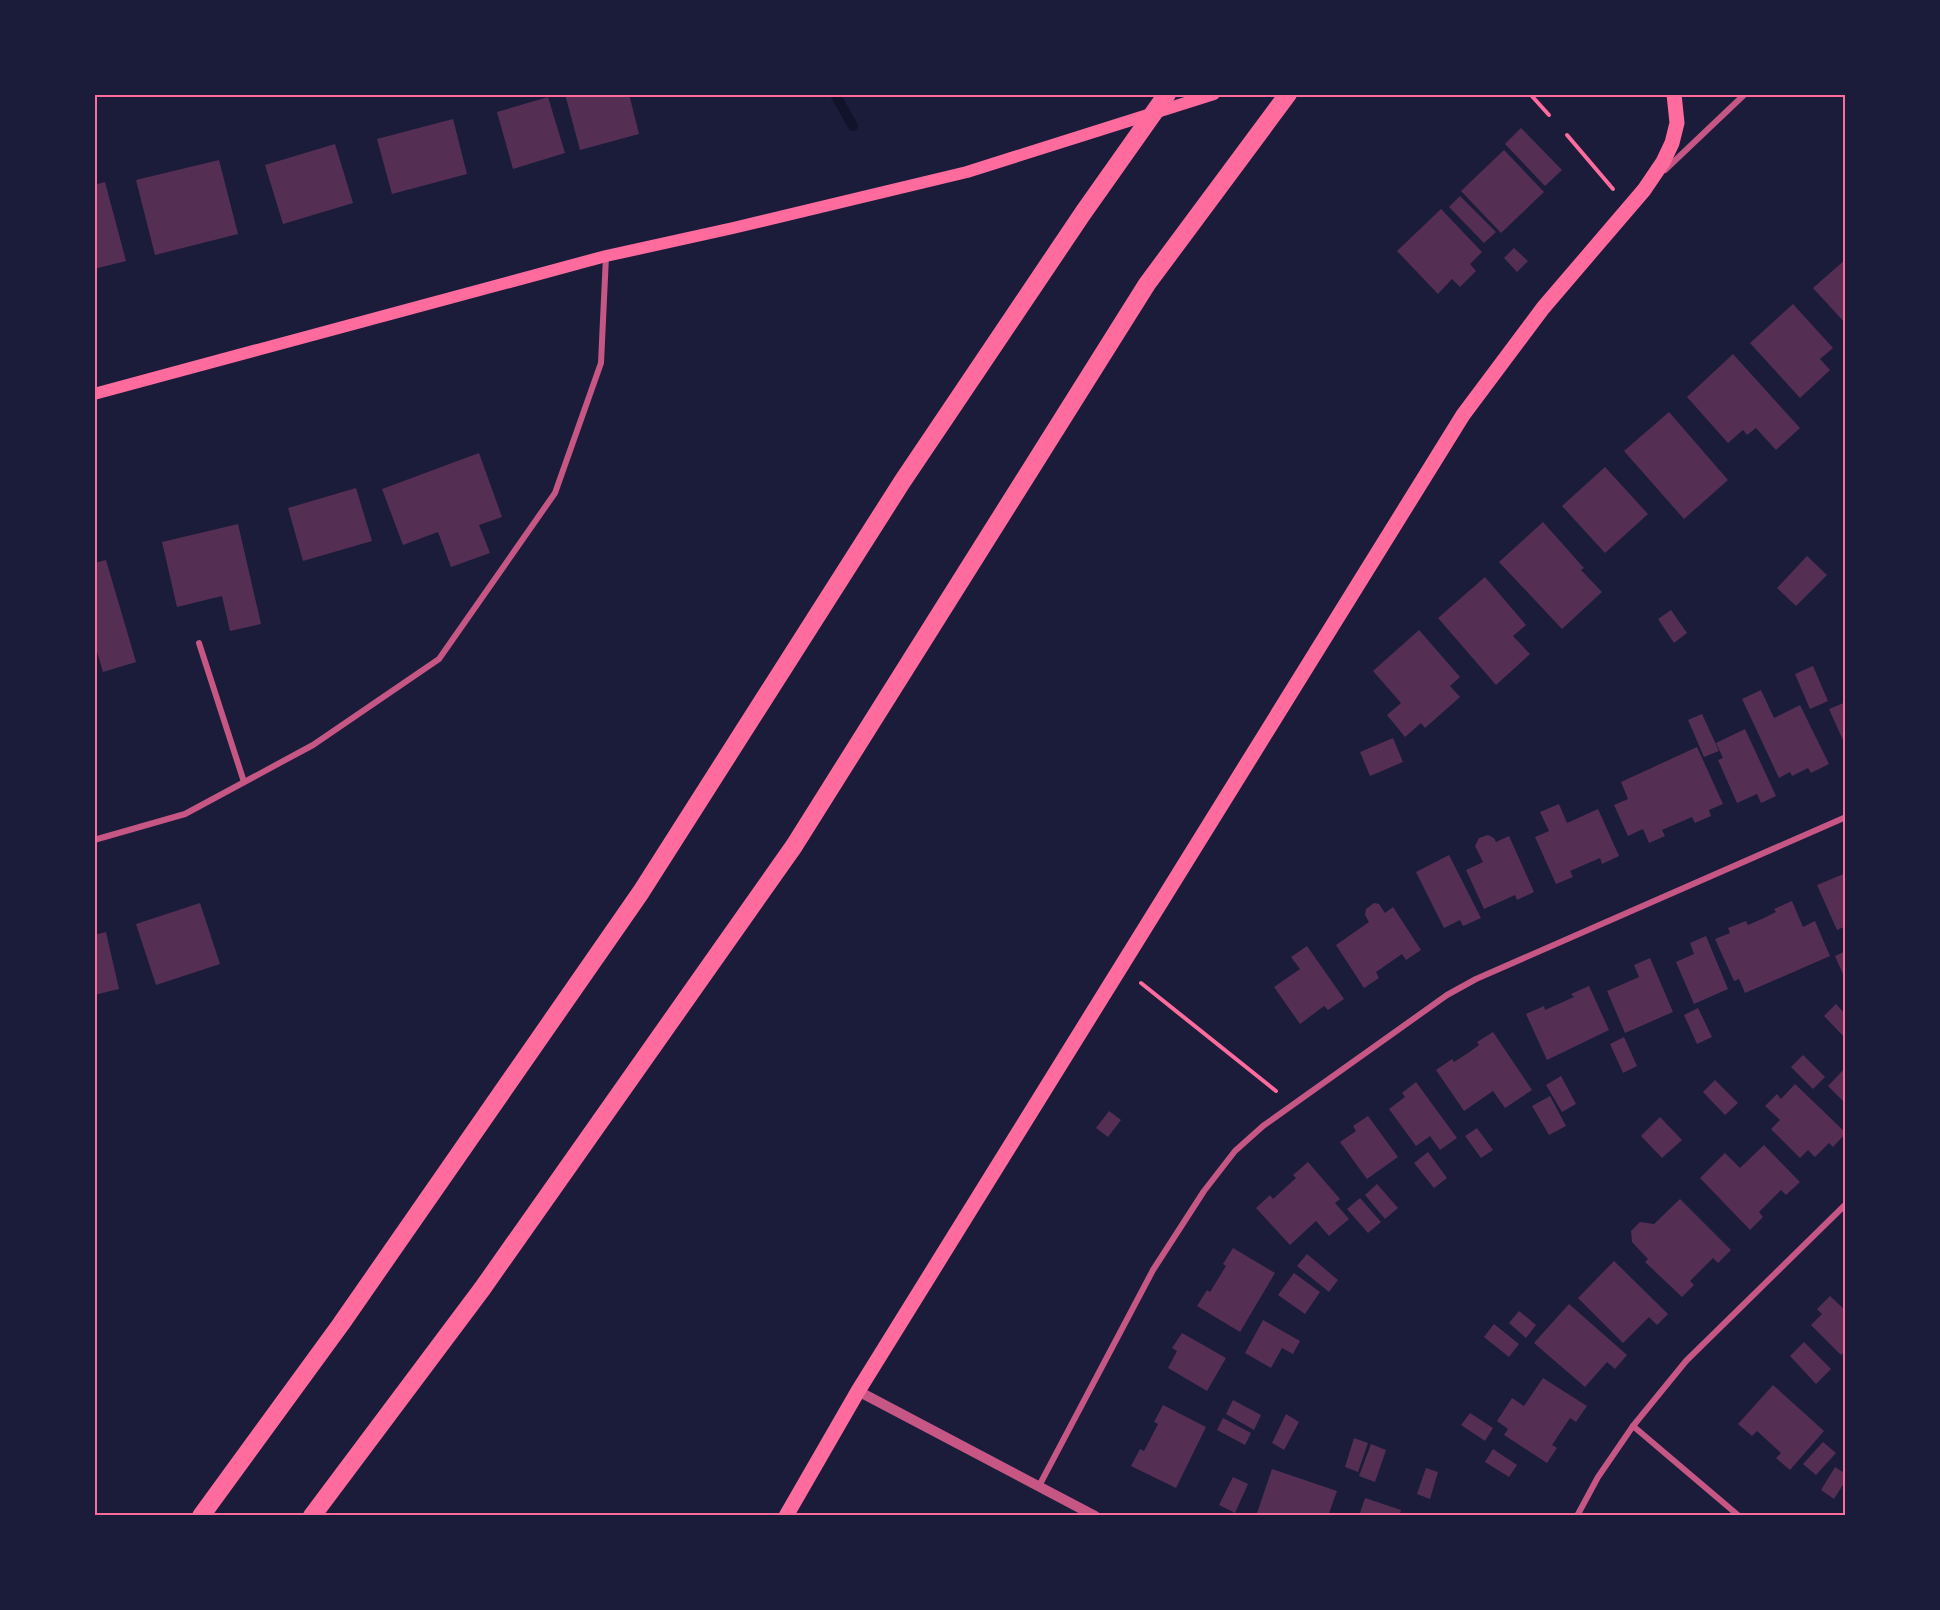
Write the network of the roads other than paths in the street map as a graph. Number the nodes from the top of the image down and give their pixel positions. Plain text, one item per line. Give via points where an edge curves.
1 (1167, 94) edge
2 (1214, 94) edge
3 (1288, 94) edge
4 (1745, 94) edge
5 (1673, 96) edge
6 (1644, 189) junction
7 (606, 256) junction
8 (94, 394) edge
9 (199, 643) dead end
10 (244, 782) junction
11 (1845, 818) edge
12 (94, 840) edge
13 (1845, 1204) edge
14 (858, 1390) junction
15 (1633, 1426) junction
16 (1039, 1486) junction
17 (201, 1515) edge
18 (312, 1515) edge
19 (786, 1515) edge
20 (1095, 1515) edge
21 (1577, 1515) edge
22 (1740, 1515) edge

1 - 17 highway via 902,482 641,892 348,1315
2 - 7 main road via 967,172
3 - 18 highway via 1146,284 794,846 482,1288
4 - 6 street
5 - 6 main road via 1677,123 1672,143
6 - 14 main road via 1543,308 1463,415
7 - 8 main road
7 - 10 street via 601,363 555,493 439,659 313,745
9 - 10 street
10 - 12 street via 185,814
11 - 16 street via 1476,979 1447,995 1263,1126 1235,1152 1204,1191 1153,1270
13 - 15 street via 1686,1361
14 - 16 street
14 - 19 main road
15 - 21 street
15 - 22 street
16 - 20 street

